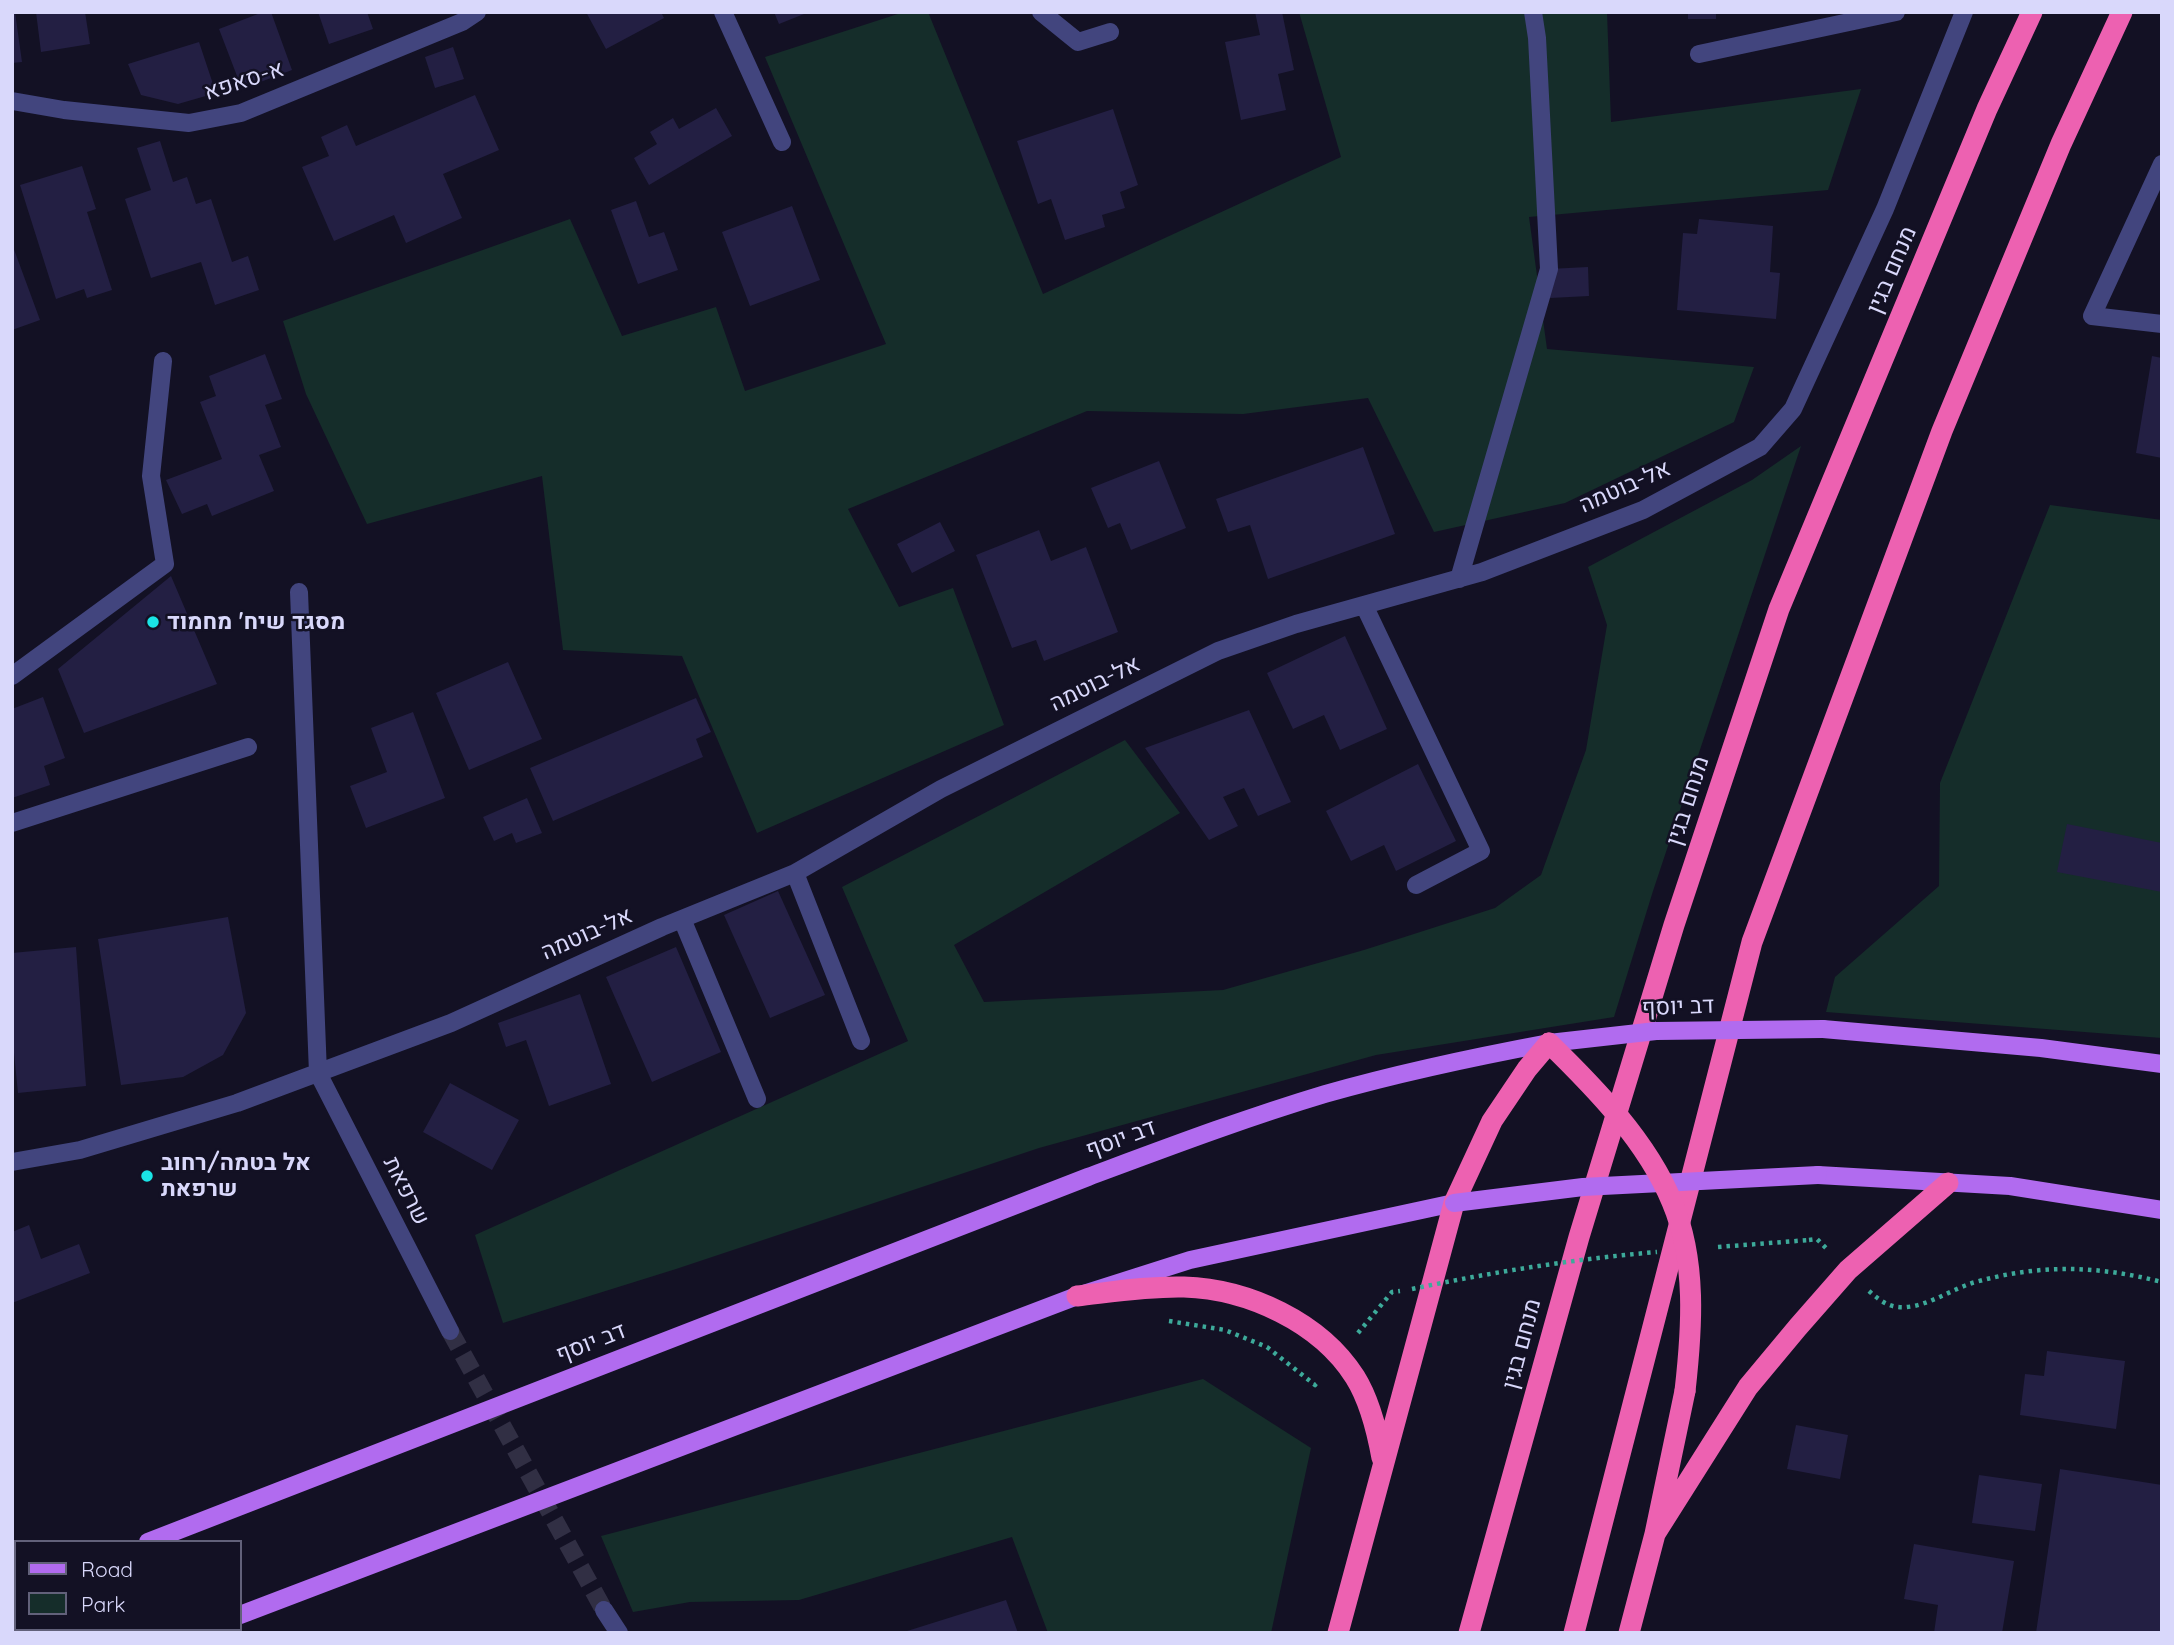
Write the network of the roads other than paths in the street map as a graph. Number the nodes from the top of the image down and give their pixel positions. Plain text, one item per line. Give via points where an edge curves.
1 (477, 12) edge
2 (723, 12) edge
3 (1041, 12) edge
4 (1533, 12) edge
5 (1896, 12) edge
6 (1964, 12) edge
7 (2032, 12) edge
8 (2122, 12) edge
9 (1110, 32) dead end
10 (1699, 54) dead end
11 (12, 101) edge
12 (782, 142) dead end
13 (2162, 164) edge
14 (2162, 324) edge
15 (163, 361) dead end
16 (1459, 579) junction
17 (299, 592) dead end
18 (1364, 605) junction
19 (12, 676) edge
20 (248, 747) dead end
21 (12, 823) edge
22 (795, 873) junction
23 (1416, 885) dead end
24 (682, 919) junction
25 (862, 1041) dead end
26 (1549, 1043) junction
27 (2162, 1065) edge
28 (318, 1073) junction
29 (757, 1098) dead end
30 (12, 1162) edge
31 (1663, 1182) junction
32 (1948, 1182) junction
33 (1454, 1203) junction
34 (2162, 1210) edge
35 (1077, 1296) junction
36 (450, 1331) tunnel mouth
37 (1383, 1467) junction
38 (1655, 1534) junction
39 (153, 1540) edge
40 (604, 1610) tunnel mouth
41 (242, 1614) edge
42 (619, 1633) edge
43 (1338, 1633) edge
44 (1469, 1633) edge
45 (1574, 1633) edge
46 (1629, 1633) edge

1 - 11 street, א-סאפא via 241,113 189,123
2 - 12 street
3 - 9 street via 1078,41
4 - 16 street via 1549,269
5 - 10 street
6 - 16 street, אל-בוטמה via 1885,209 1793,409 1760,447 1643,510
7 - 44 highway, מנחם בגין via 1779,609 1674,925 1579,1237
8 - 45 highway via 2061,144 1942,431 1752,942
13 - 14 street via 2092,316
15 - 19 street via 151,476 165,564
16 - 18 street, אל-בוטמה
17 - 28 street
18 - 22 street, אל-בוטמה via 1218,651 941,789
18 - 23 street via 1481,851
20 - 21 street
22 - 24 street, אל-בוטמה
22 - 25 street
24 - 28 street, אל-בוטמה via 451,1023
24 - 29 street
26 - 27 main road, דב יוסף, bridge via 1656,1031 1823,1029 2041,1048
26 - 31 highway, bridge via 1627,1129
26 - 33 highway via 1492,1121
26 - 39 main road, דב יוסף via 1451,1062 1240,1121
28 - 30 street, אל-בוטמה via 237,1103 80,1150
28 - 36 street, שרפאת
31 - 32 main road, bridge via 1818,1175
31 - 33 main road, bridge
31 - 38 highway, bridge via 1685,1250 1691,1320 1685,1391
32 - 34 main road via 2010,1186
32 - 38 highway via 1849,1270 1748,1387
33 - 35 main road via 1190,1260
33 - 37 highway via 1424,1292
35 - 37 highway via 1185,1287 1268,1306 1304,1326 1354,1375 1377,1432
35 - 41 main road
37 - 43 highway
38 - 46 highway
40 - 42 street

